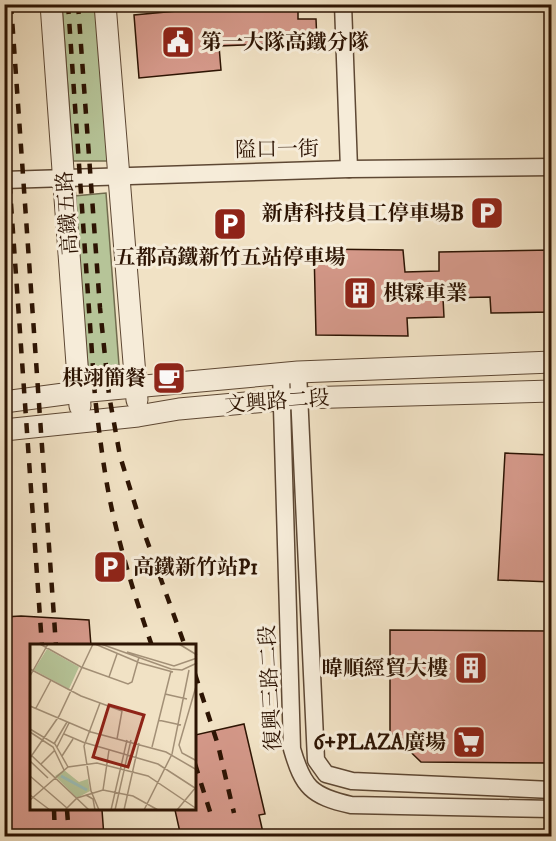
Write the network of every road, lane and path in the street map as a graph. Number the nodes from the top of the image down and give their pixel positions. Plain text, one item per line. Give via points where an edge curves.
1 (51, 4) edge
2 (105, 4) edge
3 (343, 4) edge
4 (552, 167) edge
5 (349, 170) junction
6 (118, 176) junction
7 (65, 178) junction
8 (4, 180) edge
9 (552, 362) edge
10 (290, 372) junction
11 (135, 387) junction
12 (552, 391) edge
13 (79, 392) junction
14 (291, 399) junction
15 (4, 402) edge
16 (138, 416) junction
17 (80, 422) junction
18 (4, 430) edge
19 (552, 790) edge
20 (552, 809) edge

1 - 7 street, 高鐵五路
2 - 6 street
3 - 5 street
4 - 5 street, 隘口一街
5 - 6 street, 隘口一街
6 - 7 street, 隘口一街
6 - 11 street
7 - 8 street, 隘口一街
7 - 13 street, 高鐵五路
9 - 10 street, 文興路二段
10 - 11 street, 文興路二段
10 - 14 street, 復興三路二段
11 - 13 street, 文興路二段
11 - 16 street
12 - 14 street, 文興路二段
13 - 15 street, 文興路二段
13 - 17 street, 高鐵五路
14 - 16 street, 文興路二段
14 - 19 street, 復興三路二段 via 316,760 326,774 352,781
14 - 20 street, 復興三路二段 via 292,748 300,774 315,793 351,805
16 - 17 street, 文興路二段
17 - 18 street, 文興路二段

